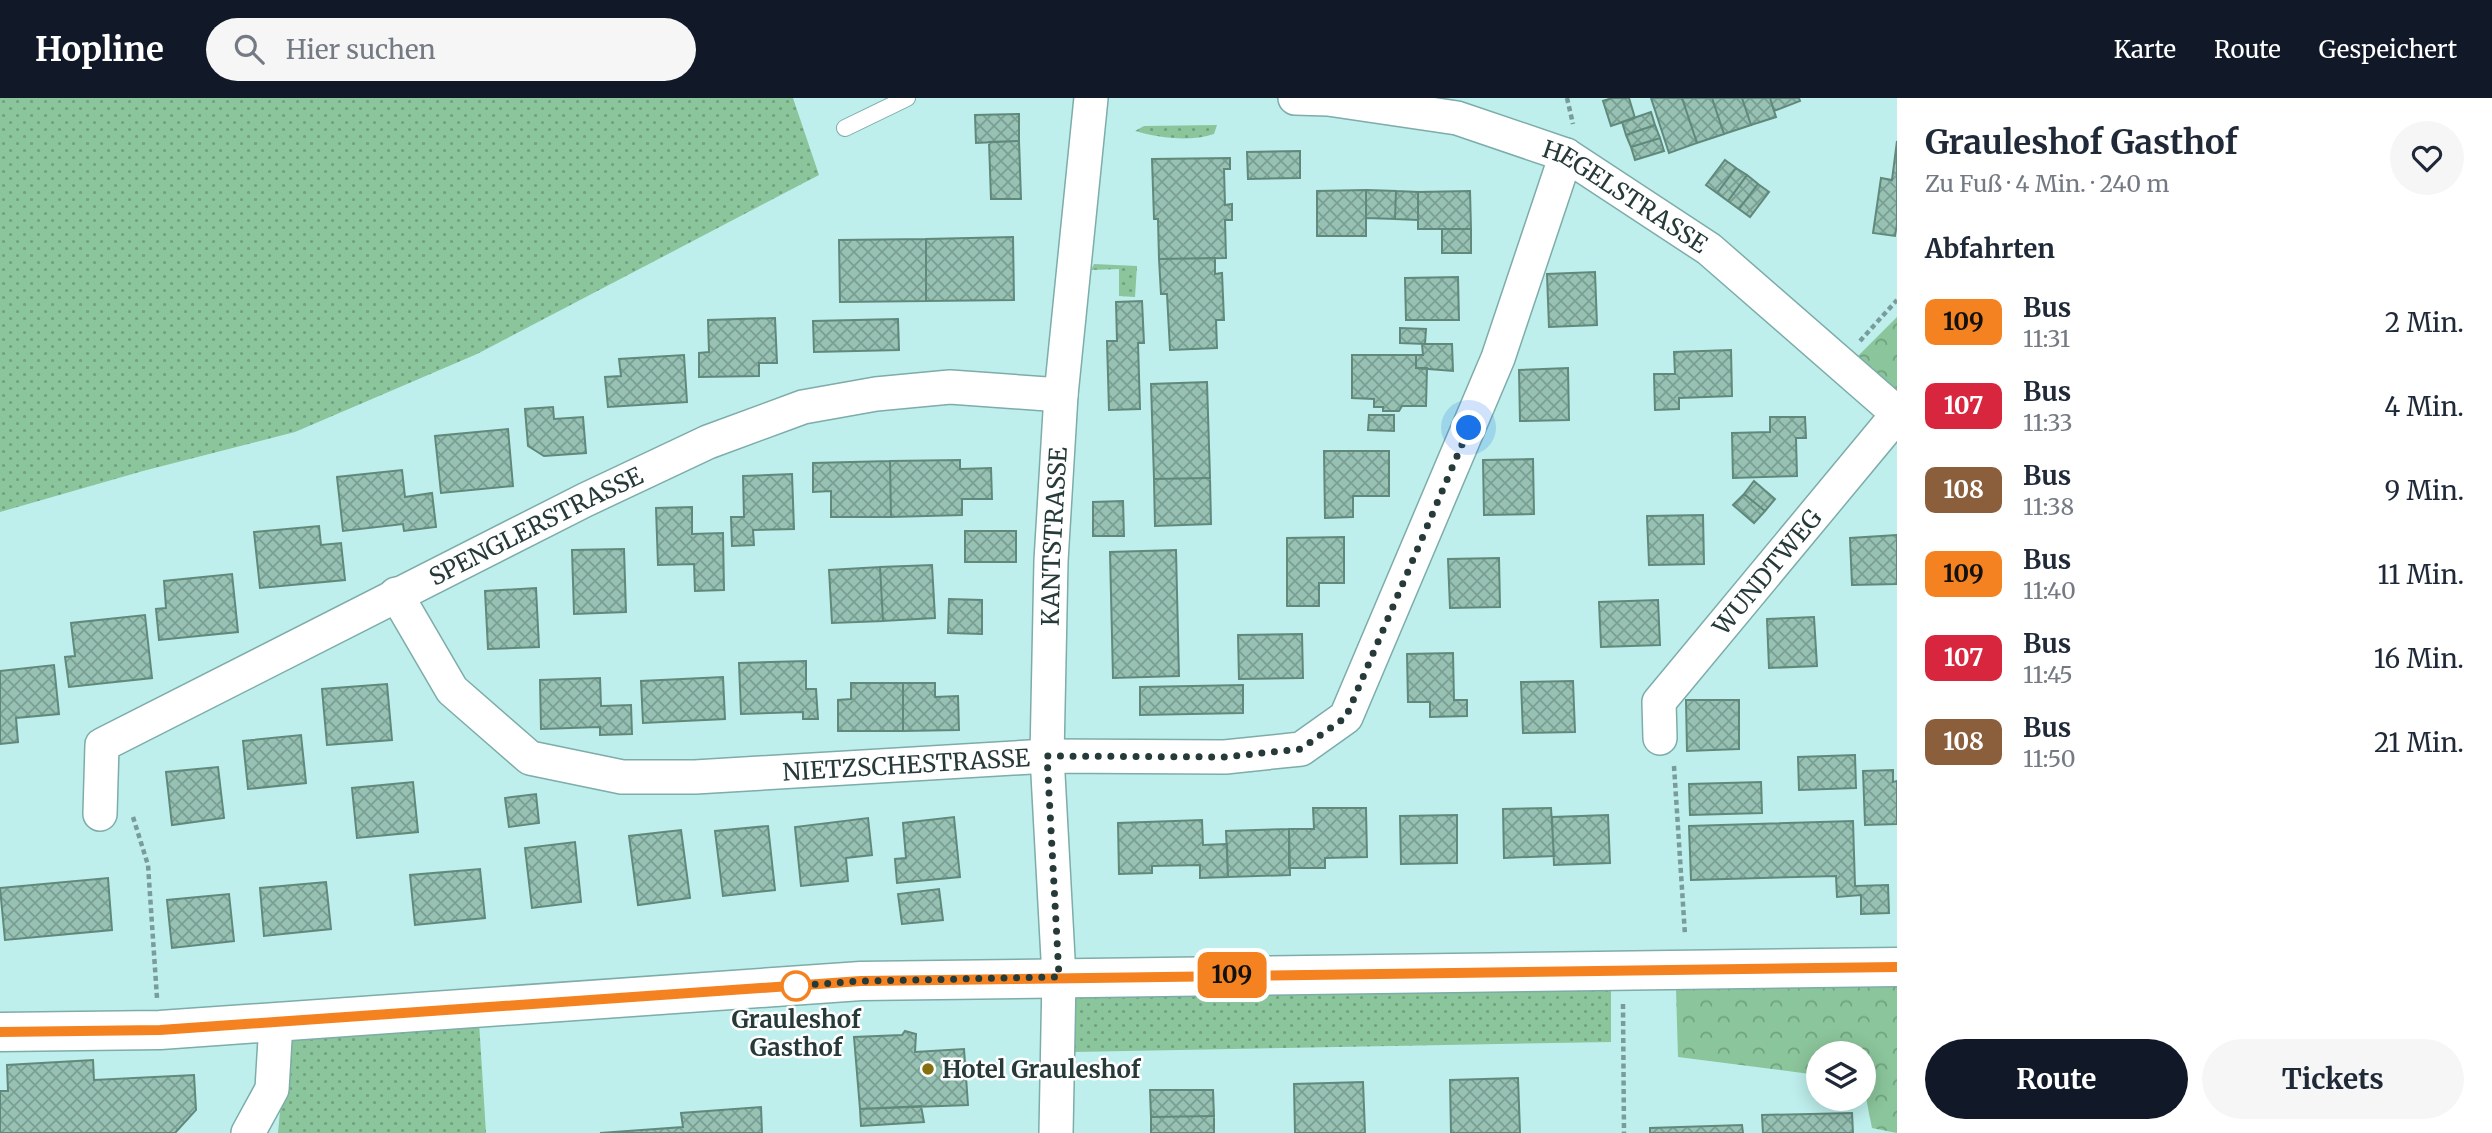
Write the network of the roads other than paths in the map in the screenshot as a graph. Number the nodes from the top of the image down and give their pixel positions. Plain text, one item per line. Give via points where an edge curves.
1 (907, 98) edge
2 (1091, 98) edge
3 (1295, 98) edge
4 (845, 128) dead end
5 (1566, 155) junction
6 (1061, 395) junction
7 (1897, 414) edge
8 (396, 594) junction
9 (1660, 737) road end
10 (1047, 756) junction
11 (100, 814) road end
12 (1897, 967) edge
13 (1059, 977) junction
14 (276, 1023) junction
15 (0, 1032) edge
16 (248, 1133) edge
17 (1055, 1133) edge

1 - 4 lane
2 - 6 street, KANTSTRASSE
3 - 5 street, HEGELSTRASSE via 1457,118
5 - 7 street, HEGELSTRASSE via 1709,249
5 - 10 street, NIETZSCHESTRASSE via 1498,358 1346,717 1301,749 1225,757
6 - 8 street, SPENGLERSTRASSE via 950,387 803,407 708,442
6 - 10 street, KANTSTRASSE via 1051,561
7 - 9 street, WUNDTWEG via 1659,702
8 - 10 street, NIETZSCHESTRASSE via 452,690 530,758 622,777 695,777
8 - 11 street, SPENGLERSTRASSE via 102,745
10 - 13 street, KANTSTRASSE
12 - 13 main road
13 - 14 main road via 861,981
13 - 17 street, KANTSTRASSE
14 - 15 main road
14 - 16 street via 272,1089

